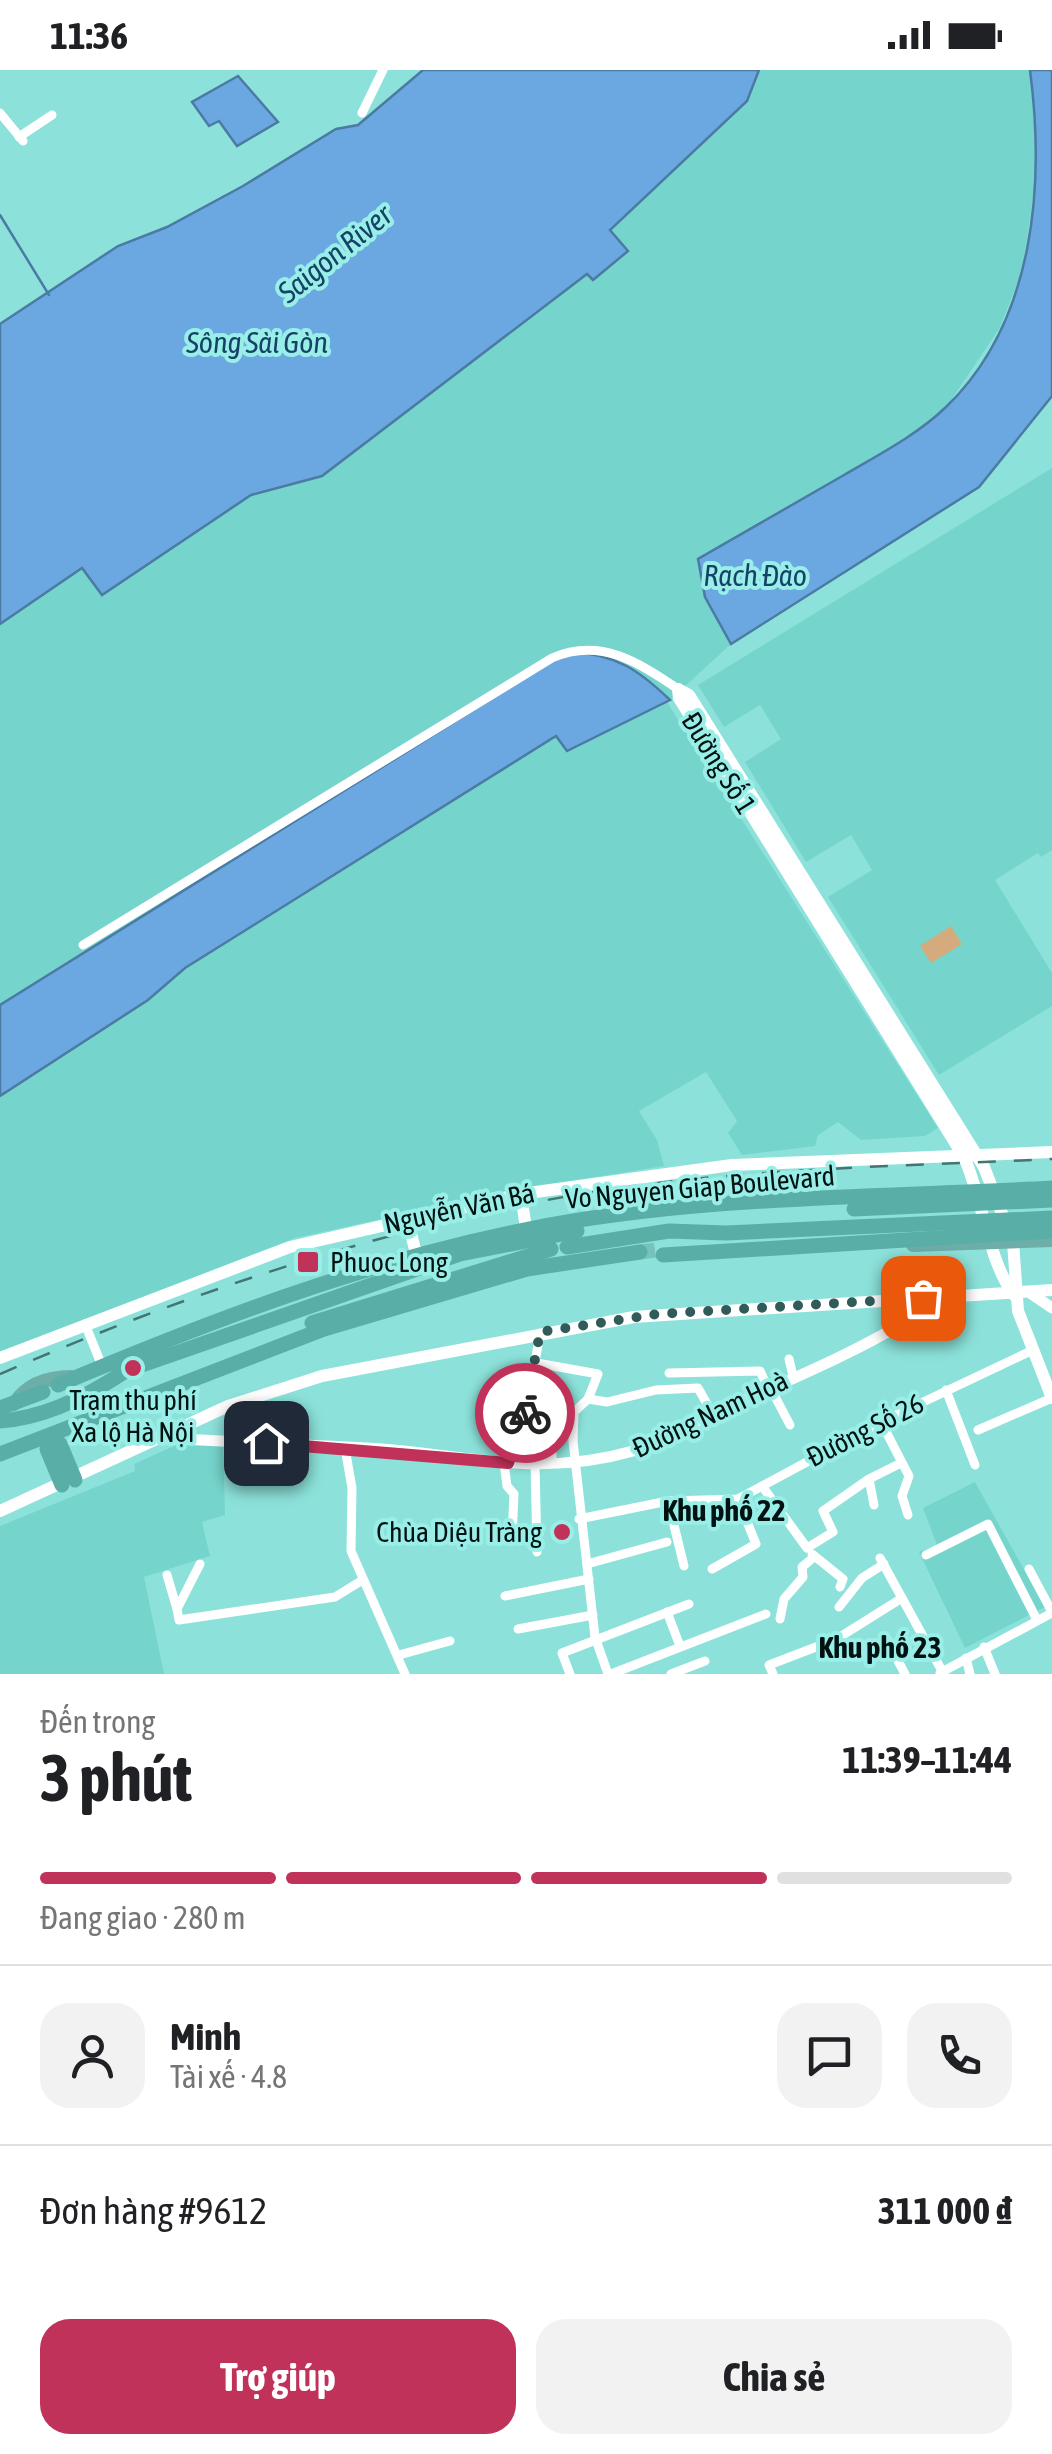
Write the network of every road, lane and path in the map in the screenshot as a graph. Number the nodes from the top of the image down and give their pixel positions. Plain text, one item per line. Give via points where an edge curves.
1 (383, 70) edge
2 (0, 113) edge
3 (362, 113) dead end
4 (52, 115) dead end
5 (678, 689) joint
6 (83, 945) dead end
7 (1052, 1149) edge
8 (969, 1153) junction
9 (1052, 1188) edge
10 (520, 1194) junction
11 (998, 1197) junction
12 (980, 1198) junction
13 (1052, 1200) edge
14 (407, 1218) junction
15 (1052, 1218) edge
16 (526, 1229) junction
17 (1052, 1231) edge
18 (1010, 1232) junction
19 (991, 1233) junction
20 (726, 1240) junction
21 (1052, 1240) edge
22 (474, 1241) junction
23 (658, 1252) junction
24 (460, 1254) junction
25 (622, 1255) junction
26 (418, 1261) junction
27 (509, 1264) junction
28 (528, 1269) junction
29 (1052, 1290) edge
30 (1030, 1293) junction
31 (1014, 1295) junction
32 (944, 1297) junction
33 (1052, 1308) edge
34 (85, 1324) junction
35 (540, 1332) junction
36 (163, 1339) junction
37 (208, 1339) junction
38 (1033, 1350) junction
39 (0, 1358) edge
40 (789, 1359) dead end
41 (536, 1363) junction
42 (142, 1365) dead end
43 (102, 1366) junction
44 (124, 1372) dead end
45 (669, 1373) dead end
46 (794, 1376) junction
47 (77, 1377) junction
48 (769, 1387) junction
49 (946, 1390) junction
50 (588, 1398) junction
51 (1052, 1398) edge
52 (4, 1412) edge
53 (712, 1413) junction
54 (64, 1421) junction
55 (882, 1422) junction
56 (790, 1425) dead end
57 (978, 1430) dead end
58 (552, 1432) dead end
59 (31, 1433) junction
60 (51, 1436) junction
61 (160, 1438) junction
62 (0, 1444) edge
63 (345, 1448) junction
64 (0, 1454) edge
65 (506, 1463) junction
66 (536, 1463) junction
67 (552, 1463) junction
68 (576, 1463) junction
69 (901, 1464) junction
70 (975, 1465) dead end
71 (869, 1479) junction
72 (69, 1483) junction
73 (762, 1486) junction
74 (738, 1499) junction
75 (668, 1501) junction
76 (874, 1505) dead end
77 (0, 1512) edge
78 (908, 1515) dead end
79 (579, 1519) junction
80 (512, 1538) dead end
81 (667, 1542) dead end
82 (537, 1552) dead end
83 (811, 1552) junction
84 (926, 1556) dead end
85 (200, 1564) dead end
86 (587, 1564) junction
87 (684, 1566) dead end
88 (712, 1569) dead end
89 (1028, 1569) dead end
90 (167, 1575) dead end
91 (589, 1579) junction
92 (361, 1581) junction
93 (840, 1586) dead end
94 (505, 1596) dead end
95 (902, 1598) junction
96 (689, 1604) dead end
97 (839, 1606) dead end
98 (177, 1609) junction
99 (667, 1612) junction
100 (1052, 1612) edge
101 (766, 1614) dead end
102 (593, 1615) junction
103 (780, 1619) dead end
104 (1037, 1620) junction
105 (518, 1630) dead end
106 (843, 1635) dead end
107 (596, 1637) junction
108 (886, 1638) dead end
109 (450, 1641) dead end
110 (829, 1642) dead end
111 (680, 1646) junction
112 (984, 1647) junction
113 (400, 1655) junction
114 (966, 1658) junction
115 (705, 1661) dead end
116 (940, 1673) edge
117 (405, 1674) edge
118 (570, 1674) edge
119 (610, 1674) edge
120 (671, 1674) edge
121 (773, 1674) edge
122 (906, 1674) edge
123 (970, 1674) edge
124 (995, 1674) edge

1 - 3 street
2 - 4 street via 21,139
5 - 6 street via 642,664 600,648 568,651
5 - 8 main road, Đường Số 1 via 688,695
7 - 8 main road, Nguyễn Văn Bá
8 - 10 main road, Nguyễn Văn Bá via 708,1168
8 - 11 main road, Đường Số 1
8 - 12 main road, Đường Số 1
9 - 11 highway, Vo Nguyen Giap Boulevard
10 - 14 main road, Nguyễn Văn Bá
10 - 16 main road
11 - 12 highway, Vo Nguyen Giap Boulevard
11 - 13 highway, Vo Nguyen Giap Boulevard
11 - 18 main road, Đường Số 1
12 - 16 highway, Vo Nguyen Giap Boulevard via 653,1210
12 - 19 main road, Đường Số 1
12 - 24 highway, Vo Nguyen Giap Boulevard via 670,1218
14 - 26 main road
14 - 34 main road, Nguyễn Văn Bá via 290,1246
15 - 18 highway, Vo Nguyen Giap Boulevard via 1024,1220
16 - 22 highway, Vo Nguyen Giap Boulevard
17 - 18 highway, Vo Nguyen Giap Boulevard
18 - 19 highway, Vo Nguyen Giap Boulevard
18 - 19 main road, Vo Nguyen Giap Boulevard
18 - 21 main road, Vo Nguyen Giap Boulevard
18 - 31 main road via 1018,1278
19 - 20 highway, Vo Nguyen Giap Boulevard
19 - 20 highway, Vo Nguyen Giap Boulevard via 894,1241
19 - 31 main road, Đường Số 1 via 1001,1278
20 - 23 highway
20 - 27 highway, Vo Nguyen Giap Boulevard via 668,1231 559,1248
22 - 24 highway
22 - 26 highway, Vo Nguyen Giap Boulevard
23 - 25 highway
23 - 25 main road
24 - 26 highway, Vo Nguyen Giap Boulevard
25 - 28 highway
26 - 36 highway, Vo Nguyen Giap Boulevard via 390,1262 299,1289
26 - 37 highway, Vo Nguyen Giap Boulevard
27 - 28 highway
27 - 54 highway, Vo Nguyen Giap Boulevard via 338,1313
28 - 60 highway via 324,1329
29 - 30 main road
30 - 31 main road
30 - 33 street
31 - 32 main road
31 - 38 main road
32 - 35 main road via 658,1314
32 - 46 street, Đường Nam Hoà
34 - 39 main road, Nguyễn Văn Bá
34 - 43 street
35 - 41 street
35 - 61 main road via 298,1382
36 - 37 highway
36 - 43 highway, Vo Nguyen Giap Boulevard
37 - 42 highway, Vo Nguyen Giap Boulevard
38 - 49 street, Đường Số 26
38 - 51 main road
40 - 46 street
41 - 50 street via 598,1374
41 - 65 street
43 - 47 highway, Vo Nguyen Giap Boulevard
44 - 52 highway via 94,1392 22,1420
45 - 48 street via 760,1371
46 - 48 street, Đường Nam Hoà
47 - 52 highway, Vo Nguyen Giap Boulevard
47 - 52 main road, Vo Nguyen Giap Boulevard via 55,1377 23,1390
48 - 53 street, Đường Nam Hoà
48 - 56 street
49 - 55 street, Đường Số 26
49 - 70 street
50 - 53 street via 613,1402 698,1388
50 - 68 street via 574,1412
51 - 57 street
53 - 68 street, Đường Nam Hoà via 633,1451
54 - 59 highway, Vo Nguyen Giap Boulevard
54 - 60 highway
55 - 69 street
55 - 73 street, Đường Số 26
58 - 67 street
59 - 60 highway
59 - 62 highway, Vo Nguyen Giap Boulevard
60 - 64 highway
60 - 72 highway via 60,1444
61 - 63 street, Đường Nam Hoà
61 - 72 main road
63 - 65 street, Đường Nam Hoà
63 - 92 street via 352,1488 349,1541
65 - 66 street, Đường Nam Hoà
65 - 80 street via 514,1494
66 - 67 street, Đường Nam Hoà
66 - 82 street
67 - 68 street, Đường Nam Hoà
68 - 79 street
69 - 71 street
69 - 78 street via 909,1476 902,1496
71 - 76 street
71 - 83 street via 822,1511 833,1532
72 - 77 main road
73 - 74 street, Đường Số 26
73 - 83 street
74 - 75 street, Đường Số 26
74 - 88 street via 756,1544
75 - 79 street, Đường Số 26
75 - 87 street
79 - 86 street
81 - 86 street
83 - 93 street via 838,1574
83 - 103 street
84 - 104 street via 988,1524
85 - 98 street
86 - 91 street
89 - 100 street
90 - 98 street
91 - 94 street
91 - 102 street
92 - 98 street via 335,1597 179,1620
92 - 113 street
95 - 97 street via 882,1561
95 - 106 street
95 - 116 street
96 - 99 street
99 - 107 street
99 - 111 street
100 - 104 street
101 - 111 street
102 - 105 street
102 - 107 street
104 - 112 street
107 - 118 street via 562,1653
107 - 119 street
108 - 122 street
109 - 113 street
110 - 121 street via 770,1665
111 - 119 street
112 - 114 street
112 - 124 street
113 - 117 street
114 - 116 street
114 - 123 street
115 - 120 street

